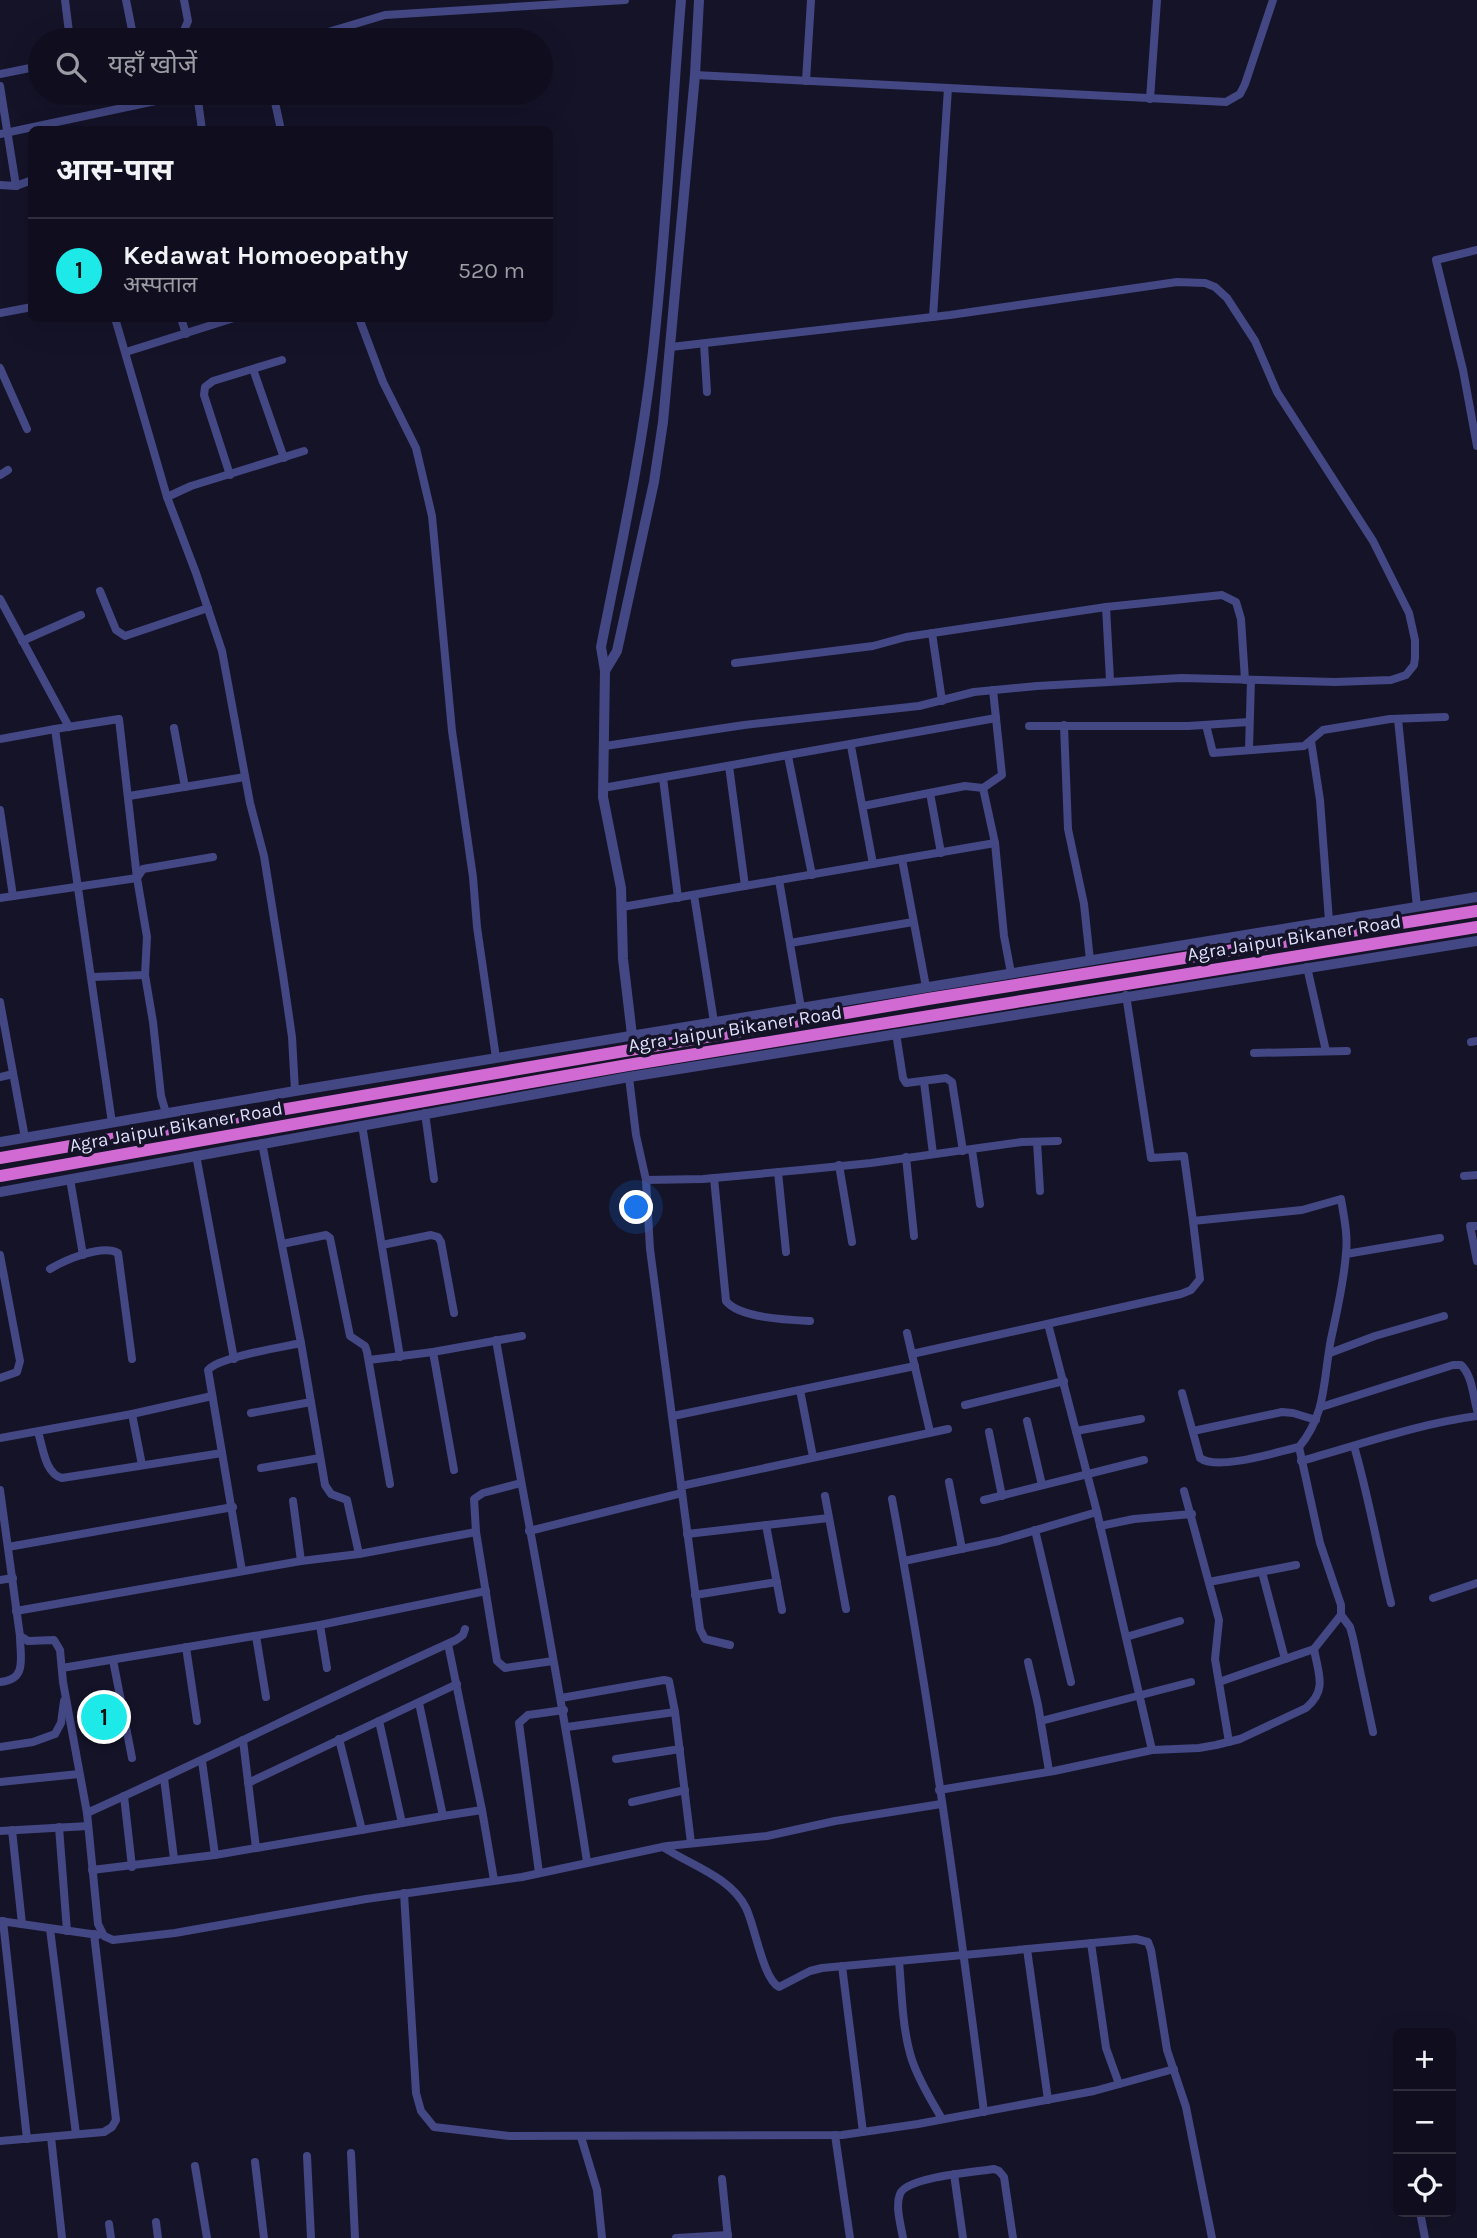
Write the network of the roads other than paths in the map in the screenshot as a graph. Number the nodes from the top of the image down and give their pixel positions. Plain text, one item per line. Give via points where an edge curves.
1 (65, 0) edge
2 (125, 0) edge
3 (184, 0) edge
4 (625, 0) edge
5 (681, 0) edge
6 (699, 0) edge
7 (811, 0) edge
8 (1157, 0) edge
9 (1273, 0) edge
10 (68, 28) edge
11 (131, 28) edge
12 (187, 28) edge
13 (341, 28) edge
14 (28, 68) edge
15 (0, 74) edge
16 (695, 75) junction
17 (806, 81) junction
18 (0, 86) edge
19 (948, 88) junction
20 (1150, 99) junction
21 (137, 105) edge
22 (197, 105) edge
23 (276, 105) edge
24 (37, 126) edge
25 (201, 126) edge
26 (280, 126) edge
27 (28, 128) edge
28 (3, 133) edge
29 (28, 182) edge
30 (0, 185) edge
31 (16, 186) junction
32 (1477, 250) edge
33 (28, 308) edge
34 (0, 313) edge
35 (933, 317) junction
36 (115, 322) edge
37 (182, 322) edge
38 (222, 322) edge
39 (360, 322) edge
40 (186, 334) junction
41 (704, 344) junction
42 (671, 347) junction
43 (126, 352) junction
44 (282, 360) dead end
45 (0, 368) edge
46 (253, 369) junction
47 (707, 392) dead end
48 (644, 418) junction
49 (663, 422) junction
50 (27, 429) dead end
51 (1477, 446) edge
52 (304, 451) dead end
53 (284, 458) junction
54 (230, 475) junction
55 (167, 497) junction
56 (100, 591) dead end
57 (0, 599) edge
58 (1105, 607) junction
59 (208, 608) junction
60 (81, 615) dead end
61 (932, 633) junction
62 (23, 641) junction
63 (735, 663) dead end
64 (605, 671) junction
65 (1110, 680) junction
66 (1248, 680) junction
67 (993, 690) junction
68 (942, 701) junction
69 (996, 718) junction
70 (1444, 718) dead end
71 (1398, 719) junction
72 (1249, 722) junction
73 (1064, 725) junction
74 (1206, 725) junction
75 (1029, 726) dead end
76 (69, 727) junction
77 (174, 728) dead end
78 (55, 729) junction
79 (0, 739) edge
80 (1311, 740) junction
81 (605, 746) junction
82 (851, 746) junction
83 (1249, 749) junction
84 (788, 756) junction
85 (729, 766) junction
86 (245, 777) junction
87 (663, 778) junction
88 (185, 787) junction
89 (603, 788) junction
90 (983, 788) junction
91 (930, 793) junction
92 (129, 796) junction
93 (863, 806) junction
94 (0, 810) edge
95 (995, 843) junction
96 (941, 853) junction
97 (213, 857) dead end
98 (902, 859) junction
99 (873, 864) junction
100 (812, 875) junction
101 (137, 878) junction
102 (779, 880) junction
103 (78, 885) junction
104 (745, 886) junction
105 (694, 895) junction
106 (13, 896) junction
107 (1477, 897) edge
108 (0, 898) edge
109 (678, 898) junction
110 (622, 907) junction
111 (1417, 907) junction
112 (1477, 911) edge
113 (1329, 921) junction
114 (913, 922) junction
115 (1477, 927) edge
116 (1477, 941) edge
117 (790, 943) junction
118 (1090, 960) junction
119 (1307, 967) junction
120 (1010, 973) junction
121 (145, 975) junction
122 (92, 977) junction
123 (926, 987) junction
124 (1126, 995) junction
125 (0, 1002) edge
126 (801, 1008) junction
127 (714, 1022) junction
128 (896, 1033) junction
129 (3, 1034) edge
130 (632, 1035) junction
131 (1326, 1051) junction
132 (1348, 1051) dead end
133 (1254, 1053) dead end
134 (496, 1058) junction
135 (13, 1074) junction
136 (0, 1077) edge
137 (629, 1077) junction
138 (924, 1082) junction
139 (295, 1091) junction
140 (425, 1113) junction
141 (166, 1114) junction
142 (112, 1123) junction
143 (362, 1125) junction
144 (25, 1138) junction
145 (1058, 1141) dead end
146 (0, 1142) edge
147 (1037, 1142) junction
148 (262, 1143) junction
149 (967, 1150) junction
150 (933, 1154) junction
151 (196, 1156) junction
152 (906, 1157) junction
153 (0, 1158) edge
154 (839, 1165) junction
155 (778, 1172) junction
156 (1477, 1175) edge
157 (0, 1176) edge
158 (1464, 1176) dead end
159 (714, 1178) junction
160 (70, 1179) junction
161 (434, 1179) dead end
162 (646, 1180) junction
163 (1040, 1191) dead end
164 (0, 1192) edge
165 (980, 1204) dead end
166 (1193, 1221) junction
167 (1477, 1226) edge
168 (914, 1236) dead end
169 (1440, 1238) dead end
170 (852, 1242) dead end
171 (282, 1244) junction
172 (382, 1245) junction
173 (786, 1252) dead end
174 (1346, 1254) junction
175 (0, 1255) edge
176 (83, 1255) junction
177 (1477, 1261) edge
178 (50, 1269) dead end
179 (454, 1313) dead end
180 (1444, 1316) dead end
181 (810, 1321) dead end
182 (1048, 1324) junction
183 (907, 1334) dead end
184 (522, 1336) dead end
185 (496, 1340) junction
186 (302, 1343) junction
187 (433, 1352) junction
188 (1330, 1353) junction
189 (912, 1354) junction
190 (400, 1357) junction
191 (132, 1359) dead end
192 (234, 1359) junction
193 (369, 1360) junction
194 (915, 1366) junction
195 (0, 1378) edge
196 (1064, 1381) junction
197 (800, 1390) junction
198 (1182, 1392) dead end
199 (212, 1396) junction
200 (311, 1402) junction
201 (965, 1405) dead end
202 (1321, 1407) junction
203 (1477, 1410) edge
204 (251, 1413) dead end
205 (132, 1414) junction
206 (673, 1416) junction
207 (1477, 1416) edge
208 (1141, 1419) dead end
209 (1316, 1420) junction
210 (1027, 1421) dead end
211 (948, 1429) dead end
212 (1076, 1431) junction
213 (1193, 1431) junction
214 (38, 1432) junction
215 (930, 1432) junction
216 (989, 1432) dead end
217 (0, 1437) edge
218 (1354, 1446) junction
219 (1299, 1447) junction
220 (222, 1453) junction
221 (813, 1457) junction
222 (320, 1458) junction
223 (1144, 1460) dead end
224 (1301, 1461) junction
225 (142, 1465) junction
226 (261, 1468) dead end
227 (454, 1470) dead end
228 (1087, 1474) junction
229 (949, 1482) dead end
230 (521, 1483) junction
231 (390, 1484) dead end
232 (1042, 1486) junction
233 (0, 1490) edge
234 (682, 1490) junction
235 (1184, 1491) dead end
236 (825, 1496) dead end
237 (1002, 1496) junction
238 (892, 1499) dead end
239 (984, 1500) dead end
240 (293, 1501) dead end
241 (233, 1507) junction
242 (2, 1510) edge
243 (1097, 1512) junction
244 (1192, 1514) junction
245 (829, 1518) junction
246 (766, 1525) junction
247 (1100, 1526) junction
248 (1035, 1530) junction
249 (529, 1531) junction
250 (476, 1532) junction
251 (687, 1534) junction
252 (8, 1547) junction
253 (962, 1549) junction
254 (359, 1554) junction
255 (302, 1561) junction
256 (904, 1561) junction
257 (1296, 1565) dead end
258 (242, 1571) junction
259 (1262, 1572) junction
260 (13, 1578) junction
261 (0, 1580) edge
262 (1209, 1581) junction
263 (776, 1582) junction
264 (1477, 1583) edge
265 (486, 1591) junction
266 (695, 1595) junction
267 (1433, 1598) dead end
268 (1391, 1603) dead end
269 (846, 1609) dead end
270 (782, 1610) dead end
271 (16, 1611) junction
272 (1341, 1615) junction
273 (1180, 1621) dead end
274 (320, 1625) junction
275 (465, 1629) dead end
276 (20, 1636) junction
277 (256, 1636) junction
278 (1126, 1637) junction
279 (448, 1644) junction
280 (730, 1645) dead end
281 (186, 1647) junction
282 (1314, 1649) junction
283 (1285, 1659) junction
284 (113, 1661) junction
285 (553, 1661) junction
286 (1028, 1662) dead end
287 (62, 1668) junction
288 (327, 1668) dead end
289 (0, 1682) edge
290 (1071, 1682) dead end
291 (1191, 1682) dead end
292 (1219, 1682) junction
293 (457, 1684) junction
294 (65, 1694) junction
295 (1139, 1695) junction
296 (266, 1697) dead end
297 (561, 1698) junction
298 (419, 1703) junction
299 (564, 1710) junction
300 (675, 1712) junction
301 (197, 1721) dead end
302 (379, 1721) junction
303 (1041, 1721) junction
304 (567, 1727) junction
305 (1373, 1732) dead end
306 (243, 1740) junction
307 (340, 1740) junction
308 (1230, 1742) junction
309 (0, 1747) edge
310 (680, 1749) junction
311 (1152, 1750) junction
312 (132, 1758) dead end
313 (616, 1759) dead end
314 (202, 1761) junction
315 (1049, 1772) junction
316 (79, 1774) junction
317 (164, 1778) junction
318 (0, 1782) edge
319 (248, 1783) junction
320 (685, 1790) junction
321 (939, 1790) junction
322 (124, 1796) junction
323 (632, 1802) dead end
324 (941, 1804) junction
325 (482, 1810) junction
326 (86, 1813) junction
327 (443, 1816) junction
328 (402, 1823) junction
329 (60, 1826) junction
330 (88, 1826) junction
331 (12, 1830) junction
332 (362, 1830) junction
333 (0, 1831) edge
334 (691, 1843) junction
335 (663, 1847) junction
336 (256, 1848) junction
337 (215, 1855) junction
338 (174, 1859) junction
339 (587, 1862) junction
340 (132, 1867) junction
341 (92, 1870) junction
342 (539, 1873) junction
343 (494, 1880) junction
344 (404, 1893) junction
345 (1, 1921) edge
346 (22, 1924) junction
347 (50, 1929) junction
348 (66, 1931) junction
349 (94, 1934) junction
350 (104, 1936) junction
351 (1091, 1943) junction
352 (1027, 1949) junction
353 (964, 1955) junction
354 (900, 1961) junction
355 (842, 1966) junction
356 (1174, 2069) junction
357 (1119, 2084) junction
358 (1048, 2100) junction
359 (984, 2112) junction
360 (942, 2119) junction
361 (863, 2132) junction
362 (76, 2134) junction
363 (835, 2135) junction
364 (51, 2137) junction
365 (581, 2137) junction
366 (27, 2139) junction
367 (0, 2141) edge
368 (351, 2153) dead end
369 (306, 2156) dead end
370 (255, 2162) dead end
371 (195, 2166) dead end
372 (954, 2174) junction
373 (722, 2179) dead end
374 (1421, 2217) edge
375 (156, 2222) dead end
376 (109, 2224) dead end
377 (728, 2237) edge
378 (62, 2238) edge
379 (111, 2238) edge
380 (158, 2238) edge
381 (207, 2238) edge
382 (264, 2238) edge
383 (311, 2238) edge
384 (355, 2238) edge
385 (602, 2238) edge
386 (677, 2238) edge
387 (850, 2238) edge
388 (903, 2238) edge
389 (963, 2238) edge
390 (1013, 2238) edge
391 (1212, 2238) edge
392 (1425, 2238) edge

1 - 10 street
2 - 11 street
3 - 12 street
4 - 13 street via 385,15
5 - 48 street via 665,226
6 - 16 street
7 - 17 street
8 - 20 street
9 - 20 street via 1245,84 1234,99
14 - 15 street
16 - 17 street
16 - 42 street
17 - 19 street
18 - 28 street
19 - 20 street
19 - 35 street
21 - 24 street
22 - 25 street
23 - 26 street
27 - 28 street
28 - 31 street
29 - 31 street
30 - 31 street
32 - 51 street via 1436,260
33 - 34 street
35 - 41 street
35 - 66 street via 1185,282 1205,283 1227,298 1255,341 1277,392 1373,541 1406,605 1415,640 1414,665 1401,678
36 - 43 street
37 - 40 street
38 - 40 street
39 - 134 street via 383,382 416,448 432,516 452,732
40 - 43 street
41 - 42 street
41 - 47 street
42 - 49 street
43 - 55 street
44 - 46 street
45 - 50 street
46 - 53 street
46 - 54 street via 213,382 204,391
48 - 49 street
48 - 64 street via 601,647
49 - 64 street via 617,651
52 - 53 street
53 - 54 street
54 - 55 street
55 - 59 street
56 - 59 street via 116,630 125,636
57 - 62 street
58 - 61 street
58 - 65 street
58 - 66 street via 1227,596 1236,602 1241,619
59 - 86 street via 222,651
60 - 62 street
61 - 63 street via 873,646
61 - 68 street
62 - 76 street
64 - 81 street
65 - 66 street
65 - 67 street
66 - 72 street
67 - 68 street
67 - 69 street
68 - 81 street
69 - 82 street
69 - 90 street via 1002,775
70 - 71 street
71 - 80 street via 1323,730
71 - 111 street
72 - 74 street
72 - 83 street
73 - 74 street
73 - 75 street
73 - 118 street via 1068,829
74 - 83 street via 1213,753
76 - 78 street
76 - 92 street via 119,719
77 - 88 street
78 - 79 street
78 - 103 street
80 - 83 street via 1304,746
80 - 113 street via 1321,800
81 - 89 street
82 - 84 street
82 - 93 street
84 - 85 street
84 - 100 street
85 - 87 street
85 - 104 street
86 - 88 street
86 - 139 street via 264,856 283,975
87 - 89 street
87 - 109 street
88 - 92 street
89 - 110 street
90 - 91 street via 965,786
90 - 95 street
91 - 93 street
91 - 96 street
92 - 101 street
93 - 99 street
94 - 106 street
95 - 96 street
95 - 120 street
96 - 98 street
97 - 101 street via 143,869
98 - 99 street
98 - 114 street
99 - 100 street
100 - 102 street
101 - 103 street
101 - 121 street via 147,937
102 - 104 street
102 - 117 street
103 - 106 street
103 - 122 street
104 - 105 street
105 - 109 street
105 - 127 street
106 - 108 street
107 - 111 street
109 - 110 street
110 - 130 street
111 - 113 street
112 - 153 highway, Agra Jaipur Bikaner Road via 834,1014
113 - 118 street
114 - 117 street
114 - 123 street
115 - 157 highway, Agra Jaipur Bikaner Road via 614,1067
116 - 119 street
117 - 126 street
118 - 120 street
119 - 124 street
119 - 131 street
120 - 123 street
121 - 122 street
121 - 141 street
122 - 142 street
123 - 126 street
124 - 128 street
124 - 166 street via 1151,1158 1184,1156
125 - 129 street
126 - 127 street
127 - 130 street
128 - 137 street
128 - 138 street via 904,1081
129 - 135 street
130 - 134 street
131 - 132 street
131 - 133 street
134 - 139 street
135 - 136 street
135 - 144 street
137 - 140 street
137 - 162 street
138 - 149 street via 952,1082
138 - 150 street
139 - 141 street
140 - 143 street
140 - 161 street
141 - 142 street
142 - 144 street
143 - 148 street
143 - 172 street
144 - 146 street
145 - 147 street
147 - 149 street
147 - 163 street
148 - 151 street
148 - 171 street
149 - 150 street
149 - 165 street
150 - 152 street
151 - 160 street
151 - 192 street
152 - 154 street
152 - 168 street
154 - 155 street
154 - 170 street
155 - 159 street
155 - 173 street
156 - 158 street
159 - 162 street
159 - 181 street via 726,1301 741,1311
160 - 164 street
160 - 176 street
162 - 206 street via 650,1249
166 - 174 street via 1302,1210 1340,1199
166 - 182 street via 1200,1279 1191,1290
167 - 177 street via 1470,1226
169 - 174 street
171 - 186 street
171 - 193 street via 326,1235 331,1238 350,1336 365,1346
172 - 179 street via 438,1237
172 - 190 street
174 - 188 street
175 - 195 street via 20,1361 17,1372
176 - 178 street
176 - 191 street via 114,1250 120,1255
180 - 188 street
182 - 189 street
182 - 196 street
183 - 189 street
184 - 185 street
185 - 187 street
185 - 230 street
186 - 192 street
186 - 200 street
187 - 190 street
187 - 227 street
188 - 202 street
189 - 194 street
190 - 193 street
192 - 199 street via 209,1368
193 - 231 street
194 - 197 street
194 - 215 street
196 - 201 street
196 - 212 street
197 - 206 street
197 - 221 street
198 - 213 street
199 - 205 street
199 - 220 street
200 - 204 street
200 - 222 street
202 - 203 street via 1461,1365
202 - 209 street
205 - 214 street
205 - 225 street
206 - 234 street
207 - 218 street
208 - 212 street
209 - 213 street via 1282,1412
209 - 219 street
210 - 232 street
211 - 215 street
212 - 228 street
213 - 219 street via 1200,1458 1206,1462 1222,1463
214 - 217 street
214 - 225 street via 55,1476
215 - 221 street
216 - 237 street
218 - 224 street
218 - 268 street
219 - 224 street
220 - 225 street
220 - 241 street
221 - 234 street
222 - 226 street
222 - 254 street via 326,1489 349,1505
223 - 228 street
224 - 272 street
228 - 232 street
228 - 243 street
229 - 253 street
230 - 249 street
230 - 250 street via 476,1496
232 - 237 street
233 - 242 street
234 - 249 street
234 - 251 street
235 - 244 street
236 - 245 street
237 - 239 street
238 - 256 street
240 - 255 street
241 - 252 street
241 - 258 street
242 - 252 street
243 - 247 street
243 - 248 street
244 - 247 street
244 - 262 street
245 - 246 street
245 - 269 street
246 - 251 street
246 - 263 street
247 - 278 street
248 - 253 street
248 - 290 street
249 - 285 street
250 - 254 street
250 - 265 street
251 - 266 street
252 - 260 street
253 - 256 street
254 - 255 street
255 - 258 street
256 - 321 street
257 - 259 street
258 - 271 street
259 - 262 street
259 - 283 street
260 - 261 street
260 - 271 street
262 - 292 street via 1219,1620 1215,1659
263 - 266 street
263 - 270 street
264 - 267 street
265 - 274 street
265 - 285 street via 501,1667
266 - 280 street via 705,1639
271 - 276 street
272 - 282 street
272 - 305 street via 1350,1627
273 - 278 street
274 - 277 street
274 - 288 street
275 - 279 street
276 - 287 street via 28,1641 54,1640
276 - 289 street via 18,1676
277 - 281 street
277 - 296 street
278 - 295 street
279 - 293 street
279 - 306 street
281 - 284 street
281 - 301 street
282 - 283 street
282 - 308 street via 1321,1688 1315,1701
283 - 292 street
284 - 287 street
284 - 312 street
285 - 297 street
286 - 303 street
287 - 294 street
291 - 295 street
292 - 308 street
293 - 298 street
293 - 325 street
294 - 309 street via 55,1734
294 - 316 street
295 - 303 street
295 - 311 street
297 - 299 street
297 - 300 street via 667,1680
298 - 302 street
298 - 327 street
299 - 304 street
299 - 342 street via 528,1715 519,1723
300 - 304 street
300 - 310 street
302 - 307 street
302 - 328 street
303 - 315 street
304 - 339 street
306 - 314 street
306 - 319 street
307 - 319 street
307 - 332 street
308 - 311 street
310 - 313 street
310 - 320 street
311 - 315 street
314 - 317 street
314 - 337 street
315 - 321 street
316 - 318 street
316 - 326 street
317 - 322 street
317 - 338 street
319 - 336 street
320 - 323 street
320 - 334 street
321 - 324 street
322 - 326 street
322 - 340 street
324 - 334 street via 767,1836
324 - 353 street
325 - 327 street
325 - 343 street
326 - 330 street
327 - 328 street
328 - 332 street
329 - 330 street
329 - 331 street
329 - 348 street
330 - 341 street
331 - 333 street
331 - 346 street
332 - 336 street
334 - 335 street
335 - 339 street
335 - 355 street via 728,1885 746,1906 775,1986 784,1986 810,1971
336 - 337 street
337 - 338 street
338 - 340 street
339 - 342 street
340 - 341 street
341 - 350 street via 98,1924
342 - 343 street
343 - 344 street
344 - 350 street via 124,1940
344 - 365 street via 416,2094 427,2120 434,2127 462,2131
345 - 346 street
345 - 366 street
346 - 347 street
347 - 348 street
347 - 362 street
348 - 349 street
349 - 350 street
349 - 362 street via 116,2120 104,2132
351 - 352 street
351 - 356 street via 1147,1942
351 - 357 street via 1106,2048
352 - 353 street
352 - 358 street
353 - 354 street
353 - 359 street
354 - 355 street
354 - 360 street via 911,2058
355 - 361 street
356 - 357 street
356 - 391 street
357 - 358 street
358 - 359 street
359 - 360 street
360 - 361 street
361 - 363 street
362 - 364 street
363 - 365 street
363 - 387 street
364 - 366 street
364 - 378 street
365 - 385 street via 597,2190
366 - 367 street
368 - 384 street
369 - 383 street
370 - 382 street
371 - 381 street
372 - 388 street via 901,2190
372 - 389 street
372 - 390 street via 999,2171 1004,2177
373 - 377 street
374 - 392 street
375 - 380 street
376 - 379 street
377 - 386 street

